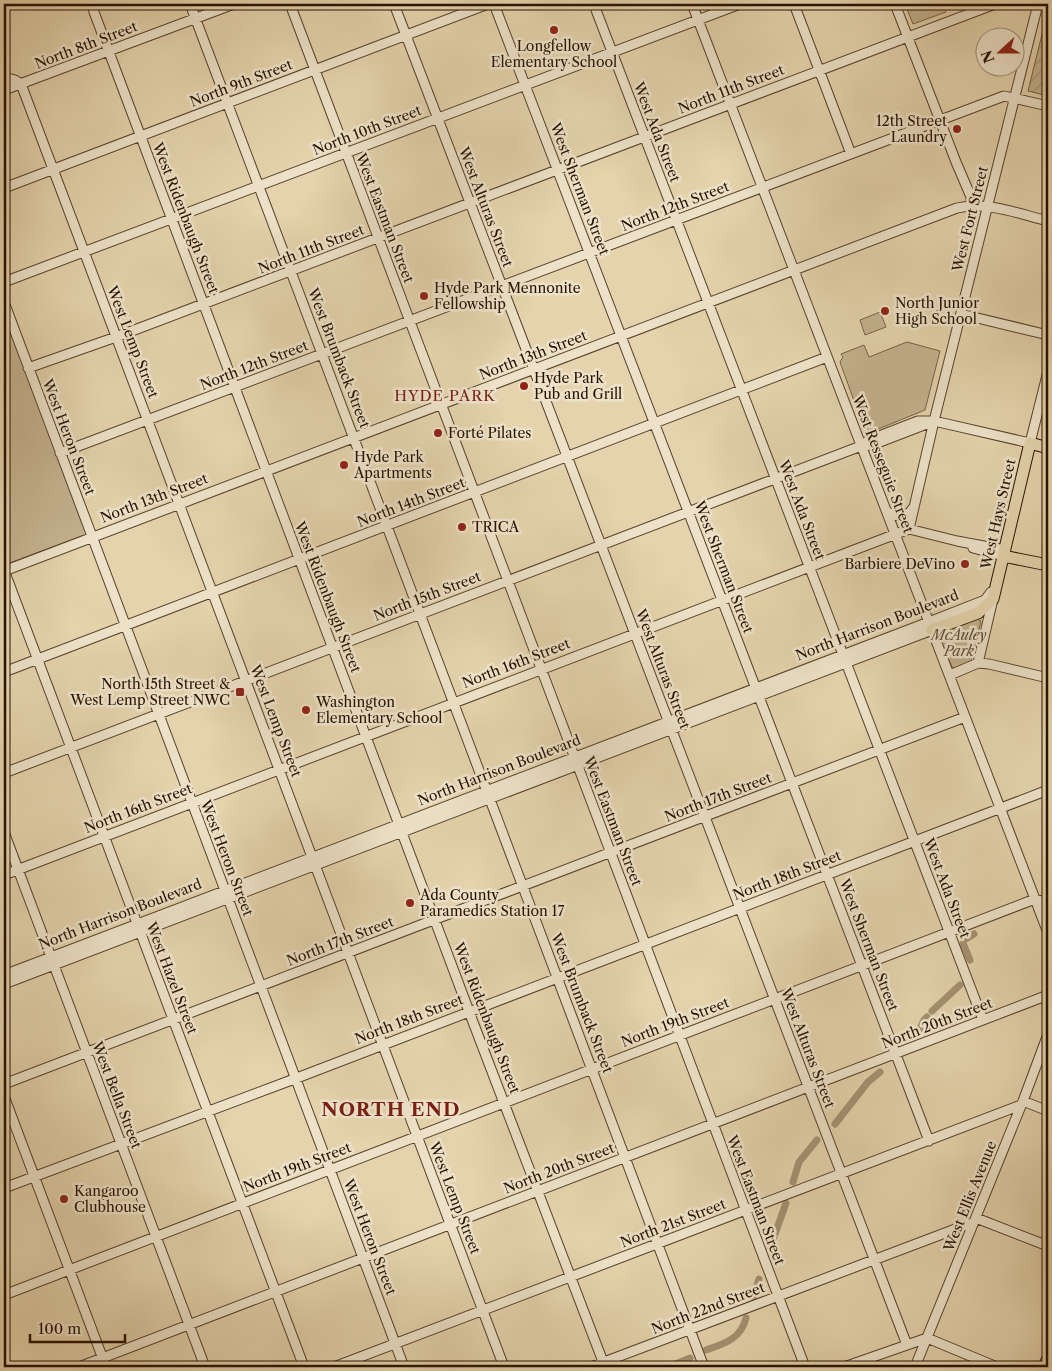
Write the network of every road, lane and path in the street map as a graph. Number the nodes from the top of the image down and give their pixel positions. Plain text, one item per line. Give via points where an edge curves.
1 (93, 4) edge
2 (190, 4) edge
3 (234, 4) edge
4 (290, 4) edge
5 (394, 4) edge
6 (488, 4) edge
7 (494, 4) edge
8 (692, 4) edge
9 (740, 4) edge
10 (794, 4) edge
11 (895, 4) edge
12 (994, 4) edge
13 (1038, 4) edge
14 (596, 10) dead end
15 (196, 19) junction
16 (698, 20) junction
17 (406, 35) junction
18 (908, 37) junction
19 (108, 51) junction
20 (612, 52) junction
21 (315, 70) junction
22 (819, 70) junction
23 (4, 77) edge
24 (21, 84) junction
25 (525, 85) junction
26 (4, 90) edge
27 (1014, 97) junction
28 (228, 103) junction
29 (730, 104) junction
30 (1048, 106) edge
31 (438, 118) junction
32 (940, 121) junction
33 (140, 136) junction
34 (645, 137) junction
35 (346, 153) junction
36 (852, 154) junction
37 (53, 169) junction
38 (558, 170) junction
39 (259, 186) junction
40 (4, 188) edge
41 (762, 188) junction
42 (470, 203) junction
43 (971, 206) junction
44 (988, 206) junction
45 (172, 219) junction
46 (676, 220) junction
47 (1048, 221) edge
48 (378, 238) junction
49 (85, 252) junction
50 (589, 253) junction
51 (794, 270) junction
52 (291, 271) junction
53 (4, 282) edge
54 (502, 286) junction
55 (4, 302) edge
56 (708, 303) junction
57 (204, 304) junction
58 (961, 314) junction
59 (410, 321) junction
60 (1048, 335) edge
61 (621, 336) junction
62 (116, 337) junction
63 (323, 354) junction
64 (827, 357) junction
65 (28, 368) junction
66 (534, 369) junction
67 (1048, 371) edge
68 (235, 387) junction
69 (741, 390) junction
70 (441, 406) junction
71 (148, 420) junction
72 (934, 421) junction
73 (654, 423) junction
74 (354, 437) junction
75 (1030, 444) junction
76 (861, 446) junction
77 (1048, 448) edge
78 (60, 453) junction
79 (567, 457) junction
80 (266, 470) junction
81 (775, 479) junction
82 (474, 492) junction
83 (179, 504) junction
84 (913, 508) junction
85 (688, 512) junction
86 (887, 512) junction
87 (387, 525) junction
88 (909, 529) junction
89 (895, 535) junction
90 (92, 536) junction
91 (601, 545) junction
92 (1004, 553) junction
93 (299, 559) junction
94 (1048, 564) edge
95 (809, 568) junction
96 (4, 570) edge
97 (508, 581) junction
98 (997, 583) junction
99 (212, 592) junction
100 (993, 599) junction
101 (722, 601) junction
102 (421, 614) junction
103 (125, 625) junction
104 (930, 626) junction
105 (635, 634) junction
106 (333, 648) junction
107 (38, 659) junction
108 (844, 659) junction
109 (978, 664) junction
110 (542, 670) junction
111 (4, 672) edge
112 (950, 675) junction
113 (1048, 678) edge
114 (246, 681) junction
115 (757, 692) junction
116 (454, 703) junction
117 (158, 714) junction
118 (965, 717) junction
119 (670, 725) junction
120 (366, 737) junction
121 (71, 747) junction
122 (879, 750) junction
123 (576, 762) junction
124 (280, 770) junction
125 (4, 773) edge
126 (792, 783) junction
127 (1048, 790) edge
128 (489, 795) junction
129 (192, 803) junction
130 (1000, 808) junction
131 (705, 817) junction
132 (400, 828) junction
133 (4, 832) edge
134 (104, 837) junction
135 (914, 841) junction
136 (610, 853) junction
137 (314, 861) junction
138 (18, 870) junction
139 (827, 874) junction
140 (4, 875) edge
141 (523, 886) junction
142 (226, 895) junction
143 (1035, 899) junction
144 (1048, 903) edge
145 (740, 908) junction
146 (435, 920) junction
147 (139, 928) junction
148 (949, 932) junction
149 (1048, 934) edge
150 (645, 944) junction
151 (348, 953) junction
152 (52, 961) junction
153 (862, 965) junction
154 (4, 975) edge
155 (557, 978) junction
156 (4, 984) edge
157 (261, 986) junction
158 (1048, 995) edge
159 (774, 999) junction
160 (469, 1011) junction
161 (174, 1020) junction
162 (983, 1020) junction
163 (1048, 1034) edge
164 (679, 1035) junction
165 (383, 1044) junction
166 (87, 1053) junction
167 (896, 1054) junction
168 (592, 1069) junction
169 (296, 1079) junction
170 (4, 1084) edge
171 (808, 1087) junction
172 (4, 1096) edge
173 (504, 1102) junction
174 (1022, 1103) junction
175 (1048, 1111) edge
176 (208, 1112) junction
177 (713, 1124) junction
178 (417, 1135) junction
179 (929, 1140) junction
180 (121, 1144) junction
181 (625, 1158) junction
182 (330, 1170) junction
183 (841, 1174) junction
184 (34, 1177) junction
185 (4, 1188) edge
186 (538, 1191) junction
187 (242, 1203) junction
188 (746, 1210) junction
189 (975, 1220) junction
190 (451, 1224) junction
191 (155, 1236) junction
192 (657, 1244) junction
193 (1048, 1246) edge
194 (363, 1258) junction
195 (874, 1260) junction
196 (69, 1270) junction
197 (571, 1277) junction
198 (276, 1292) junction
199 (4, 1295) edge
200 (778, 1296) junction
201 (483, 1311) junction
202 (189, 1325) junction
203 (690, 1330) junction
204 (927, 1338) junction
205 (395, 1344) junction
206 (906, 1345) junction
207 (1048, 1358) edge
208 (104, 1363) edge
209 (604, 1365) edge
210 (79, 1367) edge
211 (205, 1367) edge
212 (304, 1367) edge
213 (334, 1367) edge
214 (404, 1367) edge
215 (504, 1367) edge
216 (592, 1367) edge
217 (704, 1367) edge
218 (805, 1367) edge
219 (844, 1367) edge
220 (916, 1367) edge
221 (997, 1367) edge
222 (1044, 1367) edge

1 - 19 street, West Ridenbaugh Street
2 - 15 street, West Brumback Street
3 - 15 street, North 8th Street
4 - 21 street, West Eastman Street
5 - 17 street, West Alturas Street
6 - 17 street, North 9th Street
7 - 25 street, West Sherman Street
8 - 16 street, West Resseguie Street
9 - 16 street, North 10th Street
10 - 22 street
11 - 18 street
12 - 18 street, North 11th Street
13 - 27 street, West Fort Street
14 - 20 street, West Ada Street
15 - 19 street, North 8th Street
15 - 28 street, West Brumback Street
16 - 20 street, North 10th Street
16 - 29 street, West Resseguie Street
17 - 21 street, North 9th Street
17 - 31 street, West Alturas Street
18 - 22 street, North 11th Street
18 - 32 street
19 - 24 street, North 8th Street
19 - 33 street, West Ridenbaugh Street
20 - 25 street, North 10th Street
20 - 34 street, West Ada Street
21 - 28 street, North 9th Street
21 - 35 street, West Eastman Street
22 - 29 street, North 11th Street
22 - 36 street
23 - 24 street
24 - 26 street, North 8th Street
24 - 37 street, West Lemp Street
25 - 31 street, North 10th Street
25 - 38 street, West Sherman Street
27 - 30 street, North 12th Street
27 - 32 street, North 12th Street via 1004,96
27 - 44 street, West Fort Street
28 - 33 street, North 9th Street
28 - 39 street, West Brumback Street
29 - 34 street, North 11th Street
29 - 41 street, West Resseguie Street
31 - 35 street, North 10th Street
31 - 42 street, West Alturas Street
32 - 36 street, North 12th Street
32 - 43 street via 971,197
33 - 37 street, North 9th Street
33 - 45 street, West Ridenbaugh Street
34 - 38 street, North 11th Street
34 - 46 street, West Ada Street
35 - 39 street, North 10th Street
35 - 48 street, West Eastman Street
36 - 41 street, North 12th Street
37 - 40 street, North 9th Street
37 - 49 street, West Lemp Street
38 - 42 street, North 11th Street
38 - 50 street, West Sherman Street
39 - 45 street, North 10th Street
39 - 52 street, West Brumback Street
41 - 46 street, North 12th Street
41 - 51 street, West Resseguie Street
42 - 48 street, North 11th Street
42 - 54 street, West Alturas Street
43 - 44 street, North 13th Street
43 - 51 street, North 13th Street via 957,208
44 - 47 street, North 13th Street
44 - 58 street, West Fort Street
45 - 49 street, North 10th Street
45 - 57 street, West Ridenbaugh Street
46 - 50 street, North 12th Street
46 - 56 street, West Ada Street
48 - 52 street, North 11th Street
48 - 59 street, West Eastman Street
49 - 53 street, North 10th Street
49 - 62 street, West Lemp Street
50 - 54 street, North 12th Street
50 - 61 street, West Sherman Street
51 - 56 street, North 13th Street
51 - 64 street, West Resseguie Street
52 - 57 street, North 11th Street
52 - 63 street, West Brumback Street
54 - 59 street, North 12th Street
54 - 66 street, West Alturas Street
55 - 65 street, West Heron Street
56 - 61 street, North 13th Street
56 - 69 street, West Ada Street
57 - 62 street, North 11th Street
57 - 68 street, West Ridenbaugh Street
58 - 60 street
58 - 72 street, West Fort Street
59 - 63 street, North 12th Street
59 - 70 street, West Eastman Street
61 - 66 street, North 13th Street
61 - 73 street, West Sherman Street
62 - 65 street, North 11th Street
62 - 71 street, West Lemp Street
63 - 68 street, North 12th Street
63 - 74 street, West Brumback Street
64 - 69 street, North 14th Street
64 - 76 street, West Resseguie Street
65 - 78 street, West Heron Street
66 - 70 street, North 13th Street
66 - 79 street, West Alturas Street
67 - 75 street, West Hays Street
68 - 71 street, North 12th Street
68 - 80 street, West Ridenbaugh Street
69 - 73 street, North 14th Street
69 - 81 street, West Ada Street
70 - 74 street, North 13th Street
70 - 82 street, West Eastman Street
71 - 78 street, North 12th Street
71 - 83 street, West Lemp Street
72 - 75 street
72 - 76 street, North 15th Street via 872,445
72 - 84 street, West Fort Street
73 - 79 street, North 14th Street
73 - 85 street, West Sherman Street
74 - 80 street, North 13th Street
74 - 87 street, West Brumback Street
75 - 77 main road
75 - 92 main road, West Hays Street
76 - 81 street, North 15th Street
76 - 86 street, West Resseguie Street
78 - 90 street, West Heron Street
79 - 82 street, North 14th Street
79 - 91 street, West Alturas Street
80 - 83 street, North 13th Street
80 - 93 street, West Ridenbaugh Street
81 - 85 street, North 15th Street
81 - 95 street, West Ada Street
82 - 87 street, North 14th Street
82 - 97 street, West Eastman Street
83 - 90 street, North 13th Street
83 - 99 street, West Lemp Street
84 - 86 street via 902,517
84 - 88 street, West Fort Street
85 - 91 street, North 15th Street
85 - 101 street, West Sherman Street
86 - 89 street, West Resseguie Street
87 - 93 street, North 14th Street
87 - 102 street, West Brumback Street
88 - 89 street, North 16th Street
88 - 92 street
89 - 95 street, North 16th Street
89 - 104 street, West Resseguie Street
90 - 96 street, North 13th Street
90 - 103 street, West Heron Street
91 - 97 street, North 15th Street
91 - 105 street, West Alturas Street
92 - 94 main road via 1013,552 1022,559
92 - 98 main road, West Hays Street
93 - 99 street, North 14th Street
93 - 106 street, West Ridenbaugh Street
95 - 101 street, North 16th Street
95 - 108 street, West Ada Street
96 - 107 street, West Hazel Street
97 - 102 street, North 15th Street
97 - 110 street, West Eastman Street
98 - 100 main road, West Hays Street
98 - 104 street, North Harrison Boulevard via 985,600
99 - 103 street, North 14th Street
99 - 114 street, West Lemp Street
100 - 104 main road, North Harrison Boulevard via 978,613
100 - 109 street, West Hays Street
101 - 105 street, North 16th Street
101 - 115 street, West Sherman Street
102 - 106 street, North 15th Street
102 - 116 street, West Brumback Street
103 - 107 street, North 14th Street
103 - 117 street, West Heron Street
104 - 108 street, North Harrison Boulevard
104 - 112 street, West Resseguie Street
105 - 110 street, North 16th Street
105 - 119 street, West Alturas Street
106 - 114 street, North 15th Street
106 - 120 street, West Ridenbaugh Street
107 - 111 street, North 14th Street
107 - 121 street, West Hazel Street
108 - 115 street, North Harrison Boulevard
108 - 122 street, West Ada Street
109 - 112 street
109 - 113 street
110 - 116 street, North 16th Street
110 - 123 street, West Eastman Street
112 - 118 street, West Resseguie Street
114 - 117 street, North 15th Street
114 - 124 street, West Lemp Street
115 - 119 street, North Harrison Boulevard
115 - 126 street, West Sherman Street
116 - 120 street, North 16th Street
116 - 128 street, West Brumback Street
117 - 121 street, North 15th Street
117 - 129 street, West Heron Street
118 - 122 street, North 17th Street
118 - 130 street, West Resseguie Street
119 - 123 street, North Harrison Boulevard
119 - 131 street, West Alturas Street
120 - 124 street, North 16th Street
120 - 132 street, West Ridenbaugh Street
121 - 125 street, North 15th Street
121 - 134 street, West Hazel Street
122 - 126 street, North 17th Street
122 - 135 street, West Ada Street
123 - 128 street, North Harrison Boulevard
123 - 136 street, West Eastman Street
124 - 129 street, North 16th Street
124 - 137 street, West Lemp Street
126 - 131 street, North 17th Street
126 - 139 street, West Sherman Street
127 - 130 street, North 18th Street
128 - 132 street, North Harrison Boulevard
128 - 141 street, West Brumback Street
129 - 134 street, North 16th Street
129 - 142 street, West Heron Street
130 - 135 street, North 18th Street
130 - 143 street, West Resseguie Street
131 - 136 street, North 17th Street
131 - 145 street, West Alturas Street
132 - 137 street, North Harrison Boulevard
132 - 146 street, West Ridenbaugh Street
133 - 138 street, West Bella Street
134 - 138 street, North 16th Street
134 - 147 street, West Hazel Street
135 - 139 street, North 18th Street
135 - 148 street, West Ada Street
136 - 141 street, North 17th Street
136 - 150 street, West Eastman Street
137 - 142 street, North Harrison Boulevard
137 - 151 street, West Lemp Street
138 - 140 street, North 16th Street
138 - 152 street, West Bella Street
139 - 145 street, North 18th Street
139 - 153 street, West Sherman Street
141 - 146 street, North 17th Street
141 - 155 street, West Brumback Street
142 - 147 street, North Harrison Boulevard
142 - 157 street, West Heron Street
143 - 144 street
143 - 148 street, North 19th Street
143 - 149 street, West Resseguie Street
145 - 150 street, North 18th Street
145 - 159 street, West Alturas Street
146 - 151 street, North 17th Street
146 - 160 street, West Ridenbaugh Street
147 - 152 street, North Harrison Boulevard
147 - 161 street, West Hazel Street
148 - 153 street, North 19th Street
148 - 162 street, West Ada Street
150 - 155 street, North 18th Street
150 - 164 street, West Eastman Street
151 - 157 street, North 17th Street
151 - 165 street, West Lemp Street
152 - 154 street, North Harrison Boulevard
152 - 156 street, North Harrison Boulevard
152 - 166 street, West Bella Street
153 - 159 street, North 19th Street
153 - 167 street, West Sherman Street
155 - 160 street, North 18th Street
155 - 168 street, West Brumback Street
157 - 161 street, North 17th Street
157 - 169 street, West Heron Street
158 - 162 street, North 20th Street
159 - 164 street, North 19th Street
159 - 171 street, West Alturas Street
160 - 165 street, North 18th Street
160 - 173 street, West Ridenbaugh Street
161 - 166 street, North 17th Street
161 - 176 street, West Hazel Street
162 - 167 street, North 20th Street
163 - 174 street, West Ellis Avenue
164 - 168 street, North 19th Street
164 - 177 street, West Eastman Street
165 - 169 street, North 18th Street
165 - 178 street, West Lemp Street
166 - 170 street, North 17th Street
166 - 180 street, West Bella Street
167 - 171 street, North 20th Street
167 - 179 street, West Sherman Street
168 - 173 street, North 19th Street
168 - 181 street, West Brumback Street
169 - 176 street, North 18th Street
169 - 182 street, West Heron Street
171 - 177 street, North 20th Street
171 - 183 street, West Alturas Street
172 - 184 street
173 - 178 street, North 19th Street
173 - 186 street, West Ridenbaugh Street
174 - 175 street
174 - 179 street, North 21st Street
174 - 189 street, West Ellis Avenue
176 - 180 street, North 18th Street
176 - 187 street, West Hazel Street
177 - 181 street, North 20th Street
177 - 188 street, West Eastman Street
178 - 182 street, North 19th Street
178 - 190 street, West Lemp Street
179 - 183 street, North 21st Street
180 - 184 street, North 18th Street
180 - 191 street, West Bella Street
181 - 186 street, North 20th Street
181 - 192 street, West Brumback Street
182 - 187 street, North 19th Street
182 - 194 street, West Heron Street
183 - 188 street, North 21st Street
183 - 195 street, West Alturas Street
184 - 185 street, North 18th Street
184 - 196 street
186 - 190 street, North 20th Street
186 - 197 street, West Ridenbaugh Street
187 - 191 street, North 19th Street
187 - 198 street, West Hazel Street
188 - 192 street, North 21st Street
188 - 200 street, West Eastman Street
189 - 193 street
189 - 195 street, North 22nd Street
189 - 204 street, West Ellis Avenue
190 - 194 street, North 20th Street
190 - 201 street, West Lemp Street
191 - 196 street, North 19th Street
191 - 202 street, West Bella Street
192 - 197 street, North 21st Street
192 - 203 street, West Brumback Street
194 - 198 street, North 20th Street
194 - 205 street, West Heron Street
195 - 200 street, North 22nd Street
195 - 206 street, West Alturas Street
196 - 199 street, North 19th Street
196 - 208 street
197 - 201 street, North 21st Street
197 - 209 street, West Ridenbaugh Street
198 - 202 street, North 20th Street
198 - 212 street, West Hazel Street
200 - 203 street, North 22nd Street
200 - 218 street, West Eastman Street
201 - 205 street, North 21st Street
201 - 215 street, West Lemp Street
202 - 208 street, North 20th Street
202 - 211 street, West Bella Street
203 - 209 street, North 22nd Street
203 - 217 street, West Brumback Street
204 - 206 street
204 - 220 street, West Ellis Avenue
204 - 221 street
205 - 213 street, North 21st Street
205 - 214 street, West Heron Street
206 - 219 street
207 - 222 main road
208 - 210 street, North 20th Street
209 - 216 street, North 22nd Street

